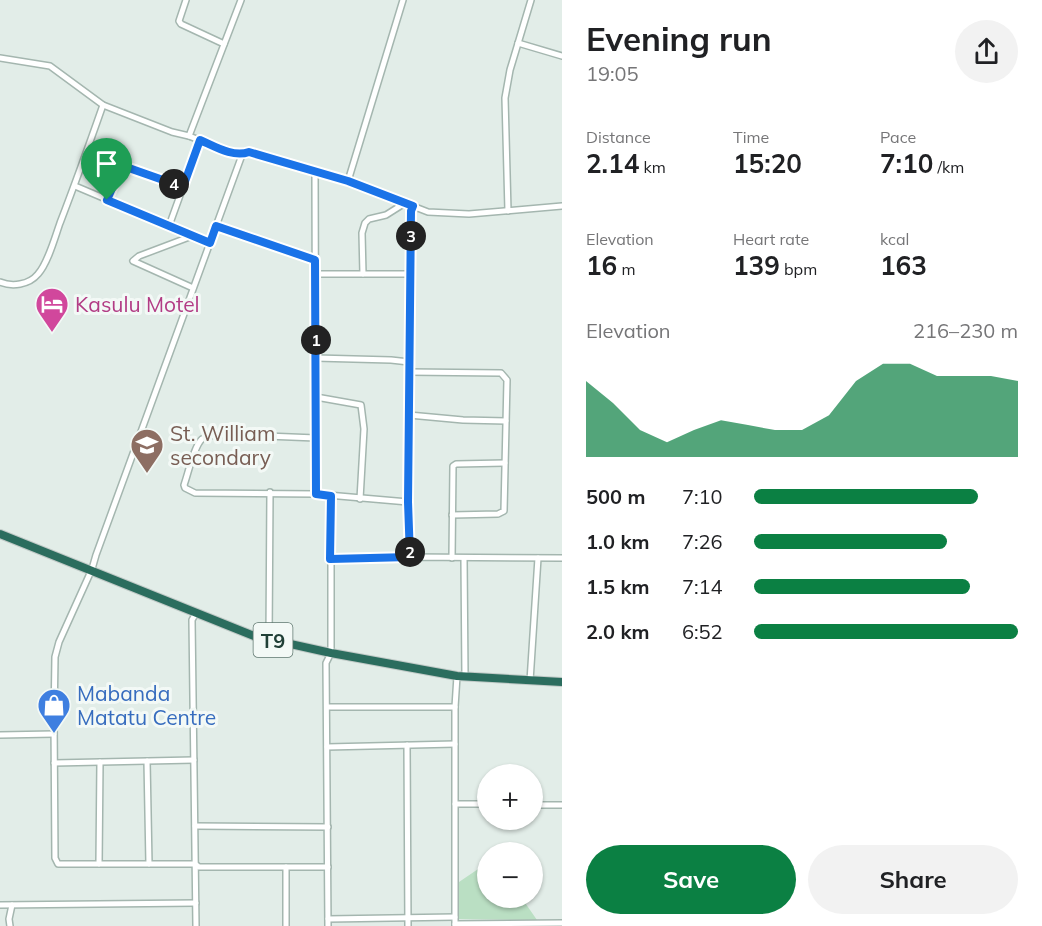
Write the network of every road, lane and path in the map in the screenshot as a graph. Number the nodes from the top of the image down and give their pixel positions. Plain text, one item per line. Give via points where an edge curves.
1 (186, 0) edge
2 (241, 0) edge
3 (403, 0) edge
4 (531, 0) edge
5 (518, 43) junction
6 (224, 44) junction
7 (562, 56) edge
8 (0, 58) edge
9 (103, 105) junction
10 (189, 135) junction
11 (200, 140) junction
12 (242, 155) junction
13 (315, 171) junction
14 (348, 181) junction
15 (75, 186) junction
16 (183, 187) junction
17 (107, 200) junction
18 (405, 203) junction
19 (413, 206) junction
20 (562, 207) edge
21 (508, 212) junction
22 (170, 226) junction
23 (216, 226) junction
24 (192, 236) junction
25 (210, 243) junction
26 (315, 260) junction
27 (315, 274) junction
28 (363, 274) junction
29 (410, 274) junction
30 (0, 282) edge
31 (193, 288) junction
32 (316, 358) junction
33 (409, 362) junction
34 (409, 372) junction
35 (316, 397) junction
36 (409, 415) junction
37 (506, 421) junction
38 (316, 438) junction
39 (505, 463) junction
40 (270, 492) junction
41 (316, 494) junction
42 (331, 496) junction
43 (360, 499) junction
44 (408, 502) junction
45 (452, 514) junction
46 (0, 534) edge
47 (410, 557) junction
48 (452, 558) junction
49 (464, 558) junction
50 (538, 558) junction
51 (562, 558) edge
52 (330, 559) junction
53 (92, 569) junction
54 (196, 613) junction
55 (269, 639) junction
56 (332, 653) junction
57 (461, 676) junction
58 (531, 681) junction
59 (562, 682) edge
60 (327, 707) junction
61 (455, 707) junction
62 (0, 735) edge
63 (54, 735) junction
64 (455, 744) junction
65 (407, 745) junction
66 (327, 747) junction
67 (195, 760) junction
68 (147, 761) junction
69 (100, 762) junction
70 (54, 764) junction
71 (455, 804) junction
72 (477, 804) edge
73 (543, 805) edge
74 (562, 806) edge
75 (195, 826) junction
76 (328, 827) junction
77 (99, 864) junction
78 (149, 864) junction
79 (195, 864) junction
80 (286, 867) junction
81 (328, 867) junction
82 (196, 903) junction
83 (0, 905) edge
84 (12, 905) junction
85 (455, 917) junction
86 (370, 918) junction
87 (408, 918) junction
88 (328, 923) edge
89 (562, 923) edge
90 (455, 925) edge
91 (10, 926) edge
92 (196, 926) edge
93 (286, 926) edge
94 (370, 926) edge
95 (408, 926) edge

1 - 6 street via 178,21
2 - 6 street
3 - 14 street
4 - 5 street
5 - 7 street
5 - 21 street via 505,98
6 - 10 street
8 - 9 street via 50,66
9 - 10 street
9 - 15 street
10 - 11 street
11 - 12 street
11 - 16 street
12 - 13 street via 249,152
12 - 23 street
13 - 14 street
13 - 26 street
14 - 18 street
15 - 17 street
15 - 30 street via 38,275 10,286
16 - 17 street via 126,167 120,170
16 - 22 street
17 - 22 street
18 - 19 street
18 - 28 street via 365,223
19 - 21 street via 428,212
19 - 29 street
20 - 21 street
22 - 24 street
23 - 25 street
23 - 26 street
24 - 25 street
24 - 31 street via 133,261
25 - 31 street
26 - 27 street
27 - 28 street
27 - 32 street
28 - 29 street
29 - 33 street
31 - 53 street
32 - 33 street
32 - 35 street
33 - 34 street
34 - 36 street
34 - 37 street via 501,373 507,380
35 - 38 street
35 - 43 street via 361,405 364,429
36 - 37 street
36 - 44 street
37 - 39 street
38 - 40 street via 221,434 200,440 185,488 195,493
38 - 41 street
39 - 45 street via 453,466
39 - 45 street via 502,513
40 - 41 street
40 - 55 street
41 - 42 street
42 - 43 street
42 - 52 street
43 - 44 street
44 - 47 street
45 - 48 street
46 - 53 highway, T9
47 - 48 street
47 - 52 street
48 - 49 street
49 - 50 street
49 - 57 street
50 - 51 street
50 - 58 street
52 - 56 street
53 - 54 highway, T9
53 - 63 street via 57,649
54 - 55 highway, T9
54 - 67 street via 192,620
55 - 56 highway, T9
56 - 57 highway, T9
56 - 60 street via 326,663
57 - 58 highway, T9
57 - 61 street
58 - 59 highway, T9
60 - 61 street
60 - 66 street
61 - 64 street
62 - 63 street
63 - 70 street
64 - 65 street
64 - 71 street
65 - 66 street
65 - 87 street
66 - 76 street
67 - 68 street
67 - 75 street
68 - 69 street
68 - 78 street
69 - 70 street
69 - 77 street
70 - 77 street via 56,862
71 - 72 street
71 - 85 street
73 - 74 street
75 - 76 street
75 - 79 street
76 - 81 street
77 - 78 street
78 - 79 street
79 - 80 street
79 - 82 street
80 - 81 street
80 - 93 street
81 - 88 street
82 - 84 street
82 - 92 street
83 - 84 street
84 - 91 street
85 - 87 street
85 - 90 street
86 - 87 street
86 - 88 street
86 - 94 street
87 - 95 street
89 - 90 street

